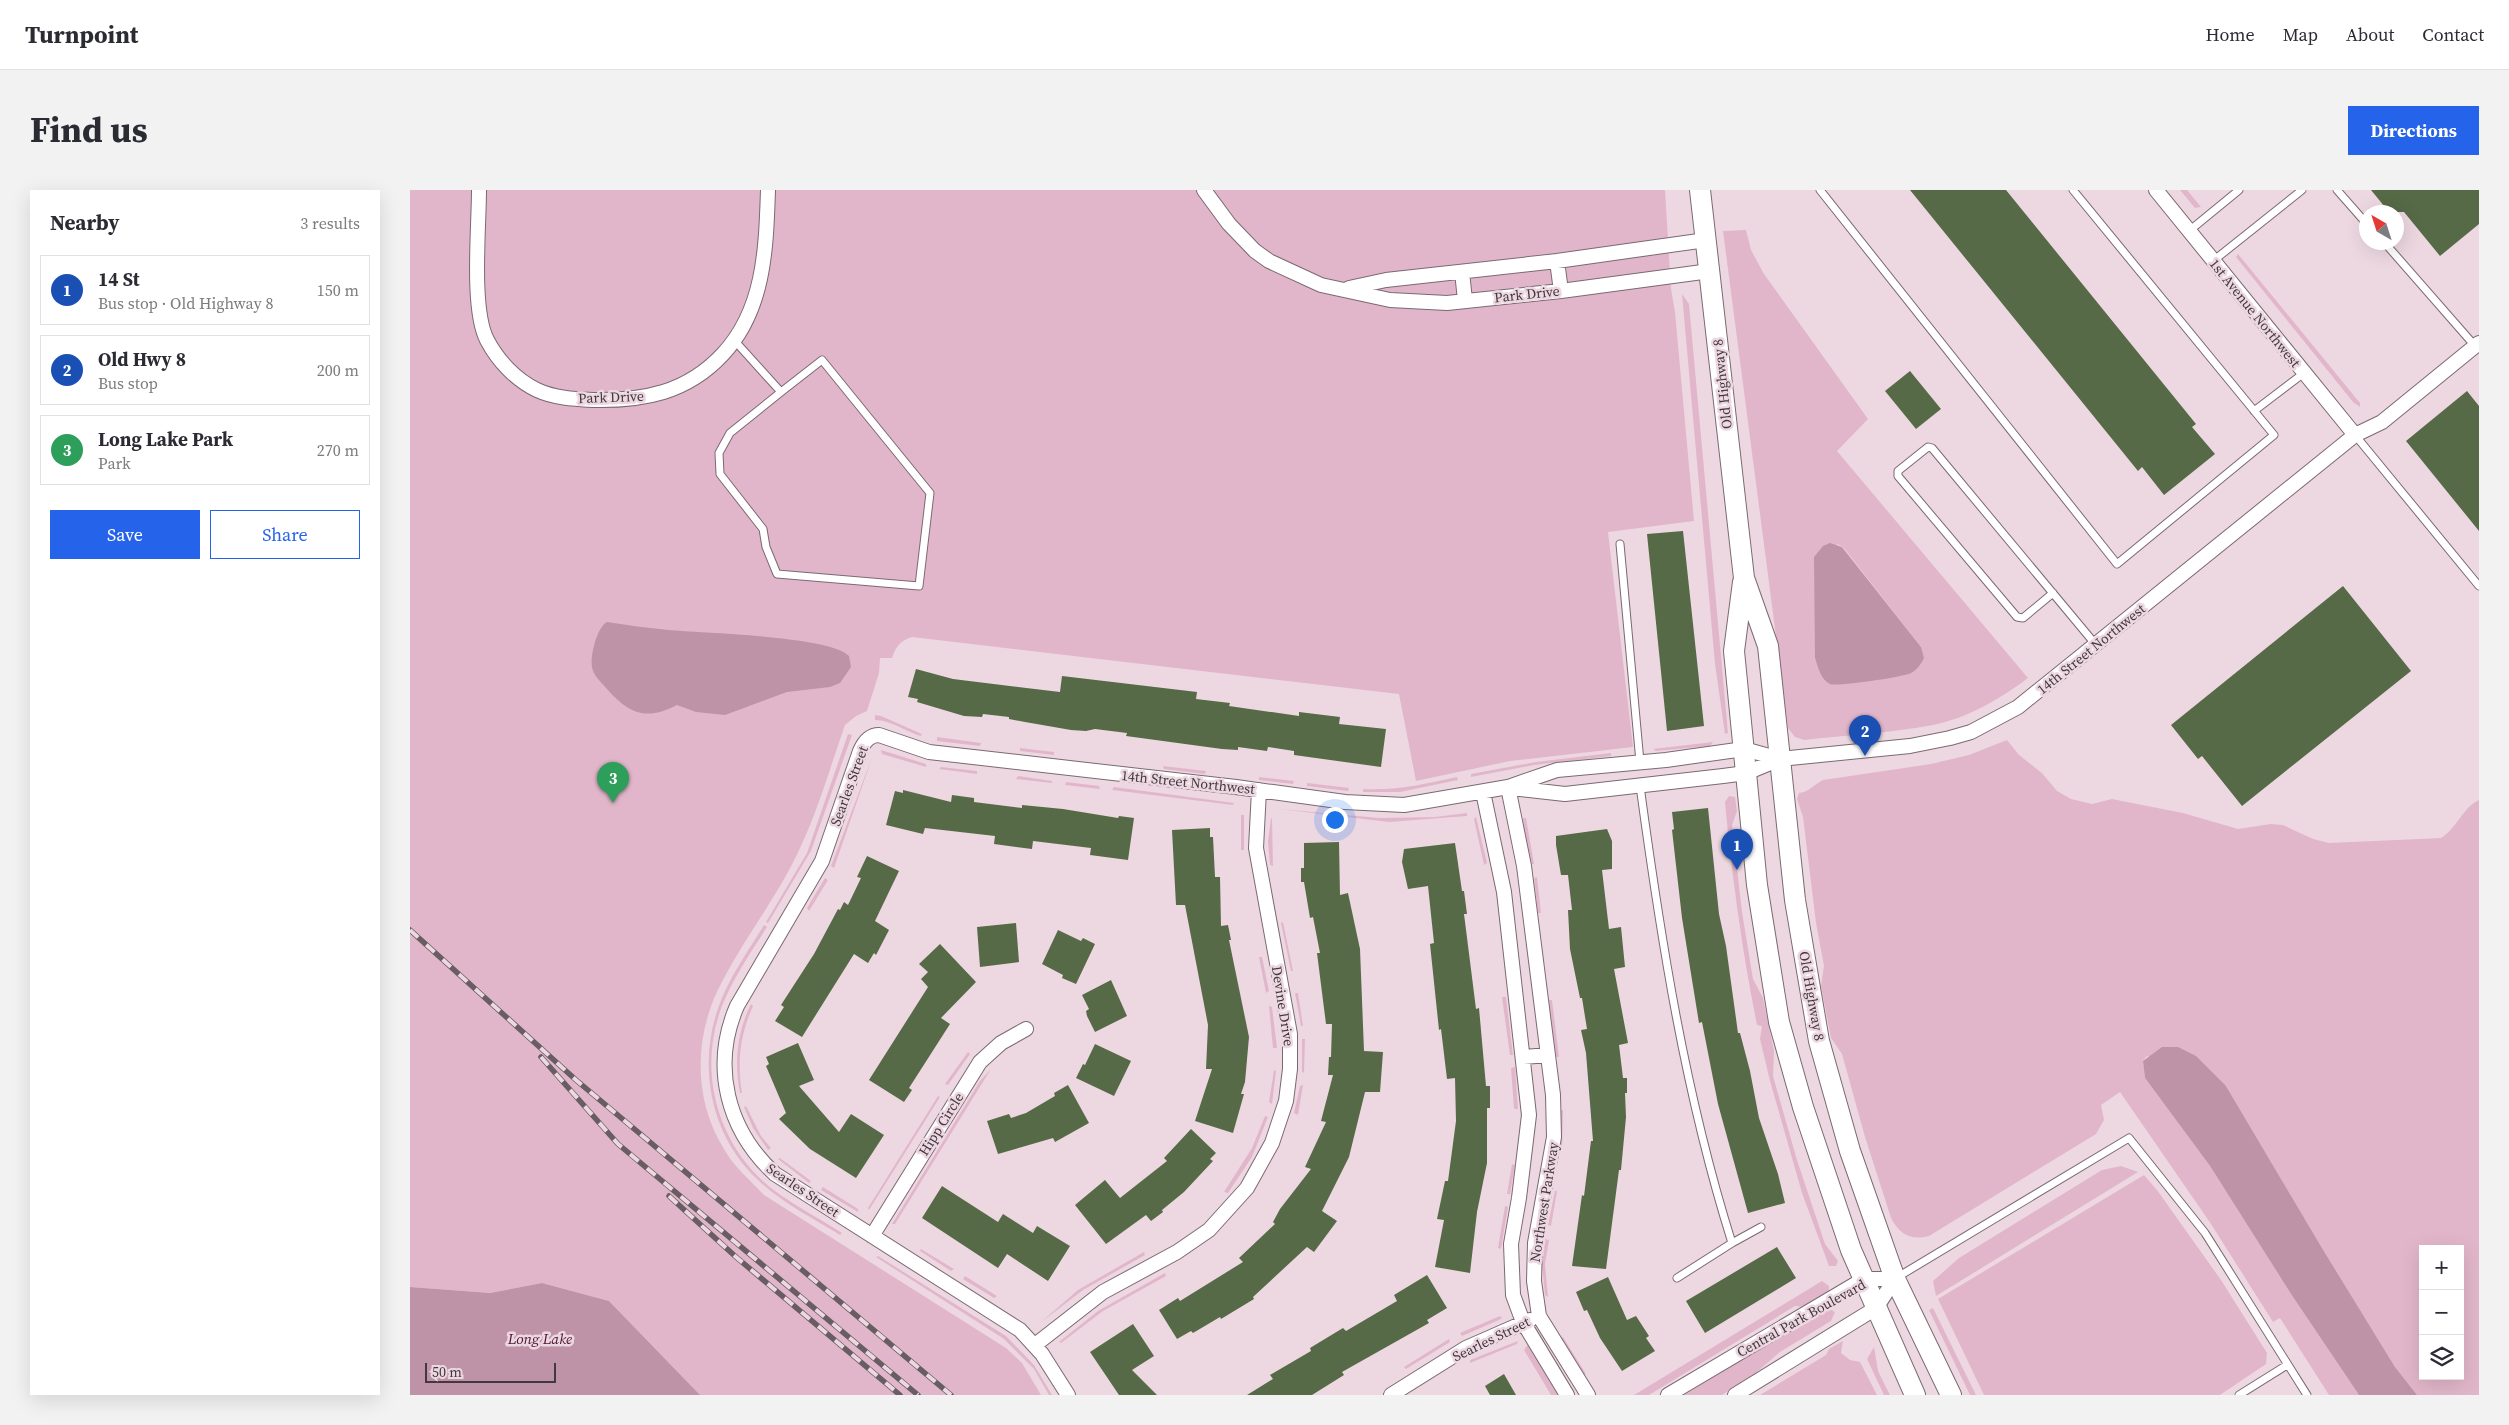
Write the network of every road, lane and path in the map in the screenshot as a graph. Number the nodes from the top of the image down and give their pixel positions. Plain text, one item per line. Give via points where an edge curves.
1 (479, 190) edge
2 (768, 190) edge
3 (1204, 190) edge
4 (1700, 190) edge
5 (1820, 190) edge
6 (2073, 190) edge
7 (2156, 190) edge
8 (2239, 190) edge
9 (2302, 190) edge
10 (2337, 190) edge
11 (2359, 215) edge
12 (2189, 231) junction
13 (1706, 240) junction
14 (2391, 250) edge
15 (1557, 261) junction
16 (2213, 261) junction
17 (1710, 271) junction
18 (1462, 272) junction
19 (1343, 289) junction
20 (1561, 291) junction
21 (1465, 300) junction
22 (734, 340) junction
23 (2477, 345) edge
24 (2304, 373) junction
25 (781, 392) junction
26 (2254, 411) junction
27 (2355, 435) junction
28 (1620, 544) dead end
29 (1744, 578) junction
30 (2479, 586) edge
31 (2053, 593) junction
32 (2096, 644) junction
33 (870, 737) joint
34 (1744, 750) junction
35 (1780, 760) junction
36 (1640, 762) junction
37 (1746, 773) junction
38 (1640, 786) junction
39 (1508, 787) junction
40 (1259, 790) junction
41 (1483, 792) junction
42 (1026, 1029) dead end
43 (1548, 1055) junction
44 (1523, 1057) junction
45 (1761, 1227) dead end
46 (872, 1236) junction
47 (1732, 1243) junction
48 (1677, 1278) dead end
49 (1895, 1279) junction
50 (1864, 1280) junction
51 (1876, 1308) junction
52 (1540, 1316) junction
53 (1523, 1322) junction
54 (1035, 1345) junction
55 (2287, 1365) junction
56 (1068, 1395) edge
57 (1391, 1395) edge
58 (1567, 1395) edge
59 (1588, 1395) edge
60 (1668, 1395) edge
61 (1735, 1395) edge
62 (1914, 1395) edge
63 (1952, 1395) edge
64 (2239, 1395) edge
65 (2307, 1395) edge

1 - 22 street, Park Drive via 480,323 499,360 516,377 538,390 560,398 581,399 632,399 658,395 703,372 724,354
2 - 22 street, Park Drive via 762,278
3 - 19 street, Park Drive via 1229,224 1269,261 1303,278
4 - 13 street, Old Highway 8
5 - 26 lane via 2117,564 2274,435
6 - 26 lane
7 - 12 street, 1st Avenue Northwest
8 - 12 lane
9 - 16 lane
10 - 11 lane
12 - 16 street, 1st Avenue Northwest
13 - 15 street, Park Drive
13 - 17 street, Old Highway 8
14 - 23 lane
15 - 18 street, Park Drive
15 - 20 street
16 - 24 street, 1st Avenue Northwest
17 - 20 street, Park Drive
17 - 29 street, Old Highway 8
18 - 19 street, Park Drive via 1386,280
18 - 21 street
19 - 21 street, Park Drive via 1390,300
20 - 21 street, Park Drive
22 - 25 lane
23 - 27 street, 14th Street Northwest via 2382,422
24 - 26 lane
24 - 27 street, 1st Avenue Northwest
25 - 25 lane via 730,433 719,453 720,474 763,529 777,574 919,586 930,493 822,360
27 - 30 lane
27 - 32 street, 14th Street Northwest
28 - 36 lane
29 - 34 street, Old Highway 8 via 1734,651
29 - 35 street, Old Highway 8 via 1768,646
31 - 31 lane via 1932,448 1928,447 1898,471 1898,476 2017,617 2023,618
31 - 32 lane
32 - 35 street, 14th Street Northwest via 2018,707 1971,732 1910,746
33 - 40 street, 14th Street Northwest via 886,736 930,752
33 - 46 street, Searles Street via 860,751 822,860 737,1006 726,1036 723,1066 730,1107 761,1161
34 - 35 street, 14th Street Northwest
34 - 36 street, 14th Street Northwest
34 - 37 street, Old Highway 8
35 - 37 street, 14th Street Northwest
35 - 49 street, Old Highway 8 via 1795,900 1819,1040 1850,1151
36 - 38 street
36 - 39 street, 14th Street Northwest via 1557,770
37 - 38 street, 14th Street Northwest
37 - 50 street, Old Highway 8 via 1756,885 1779,1022 1832,1196
38 - 39 street, 14th Street Northwest via 1565,794
38 - 47 lane via 1677,1028
39 - 41 street, 14th Street Northwest
39 - 43 street, Northwest Parkway via 1524,866
40 - 41 street, 14th Street Northwest via 1345,802 1404,805
40 - 54 street, Devine Drive via 1256,848 1290,1034 1286,1101 1272,1143 1246,1188 1208,1230 1177,1252 1103,1292
41 - 44 street, Northwest Parkway via 1504,892
42 - 46 street, Hipp Circle via 1001,1043 980,1062
43 - 44 street
43 - 52 street, Northwest Parkway via 1554,1137 1535,1243 1534,1281
44 - 53 street, Northwest Parkway via 1529,1115 1511,1244 1513,1295
45 - 47 lane
46 - 54 street, Searles Street via 1020,1330
47 - 48 lane
49 - 50 street, Central Park Boulevard
49 - 51 street, Central Park Boulevard
49 - 55 lane via 2129,1138 2205,1233
49 - 63 street, Old Highway 8
50 - 51 street, Old Highway 8
50 - 60 street, Central Park Boulevard
51 - 61 street, Central Park Boulevard
51 - 62 street, Old Highway 8
52 - 53 street, Searles Street
52 - 59 street, Northwest Parkway
53 - 57 street, Searles Street via 1466,1348
53 - 58 street, Northwest Parkway
54 - 56 street, Searles Street
55 - 64 lane
55 - 65 lane

